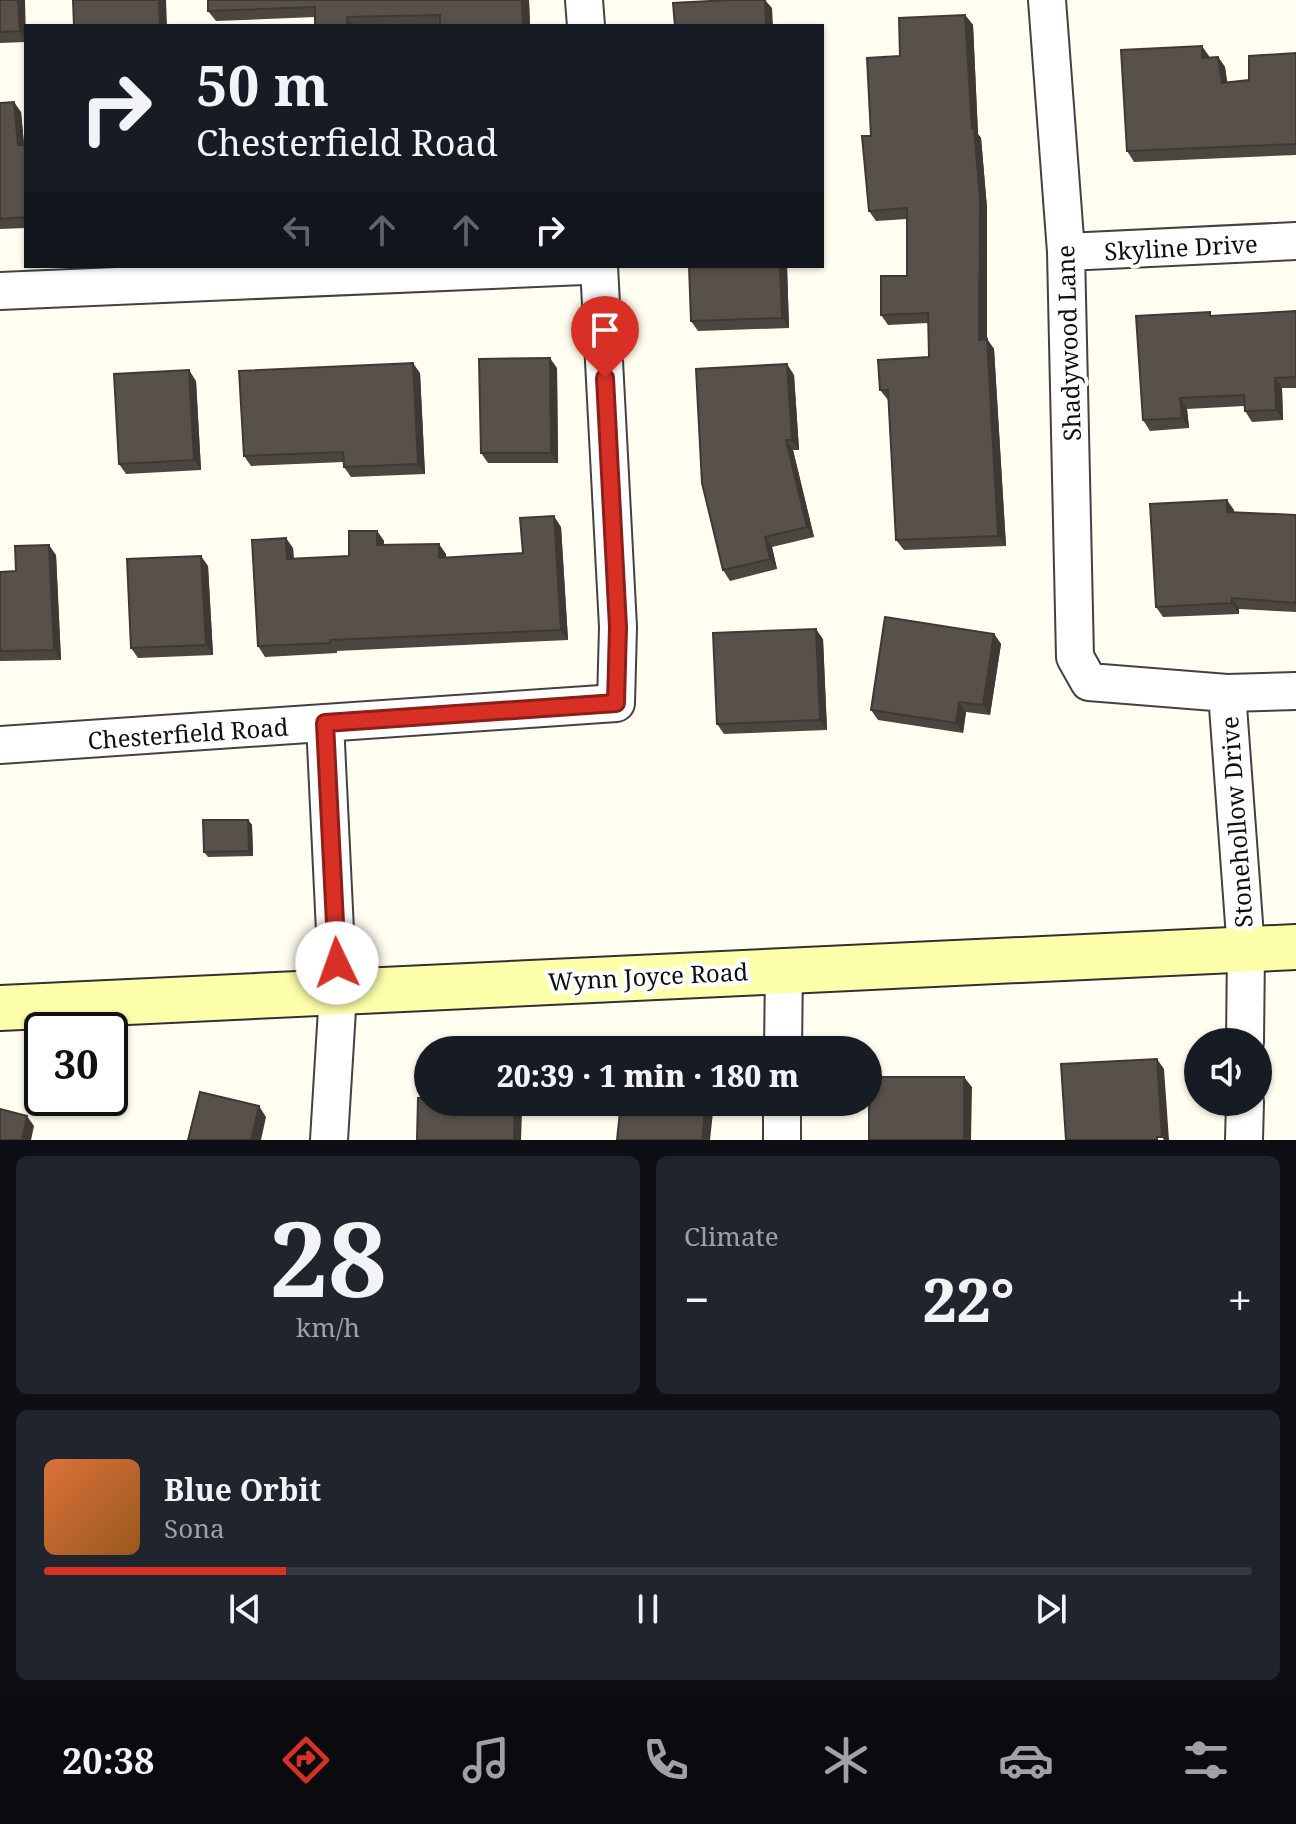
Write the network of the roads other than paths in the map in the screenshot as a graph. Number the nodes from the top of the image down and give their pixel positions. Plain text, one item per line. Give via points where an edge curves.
1 (584, 0) edge
2 (1047, 0) edge
3 (586, 24) edge
4 (1296, 241) edge
5 (1066, 252) junction
6 (536, 268) edge
7 (599, 268) edge
8 (0, 291) edge
9 (1296, 691) edge
10 (1227, 693) junction
11 (325, 723) junction
12 (0, 745) edge
13 (1296, 947) edge
14 (1246, 950) junction
15 (784, 969) junction
16 (338, 993) junction
17 (0, 1008) edge
18 (1245, 1028) edge
19 (783, 1036) edge
20 (782, 1116) edge
21 (1245, 1116) edge
22 (329, 1140) edge
23 (782, 1140) edge
24 (1244, 1140) edge

1 - 3 street
2 - 5 street, Shadywood Lane
4 - 5 street, Skyline Drive
5 - 10 street, Shadywood Lane via 1075,657 1089,682
6 - 8 street
7 - 11 street, Chesterfield Road via 618,627 616,703
9 - 10 street
10 - 14 street, Stonehollow Drive
11 - 12 street, Chesterfield Road
11 - 16 street
13 - 14 street, Wynn Joyce Road
14 - 15 street, Wynn Joyce Road
14 - 18 street, Stonehollow Drive
15 - 16 street, Wynn Joyce Road
15 - 19 street
16 - 17 street, Wynn Joyce Road
16 - 22 street
20 - 23 street
21 - 24 street

